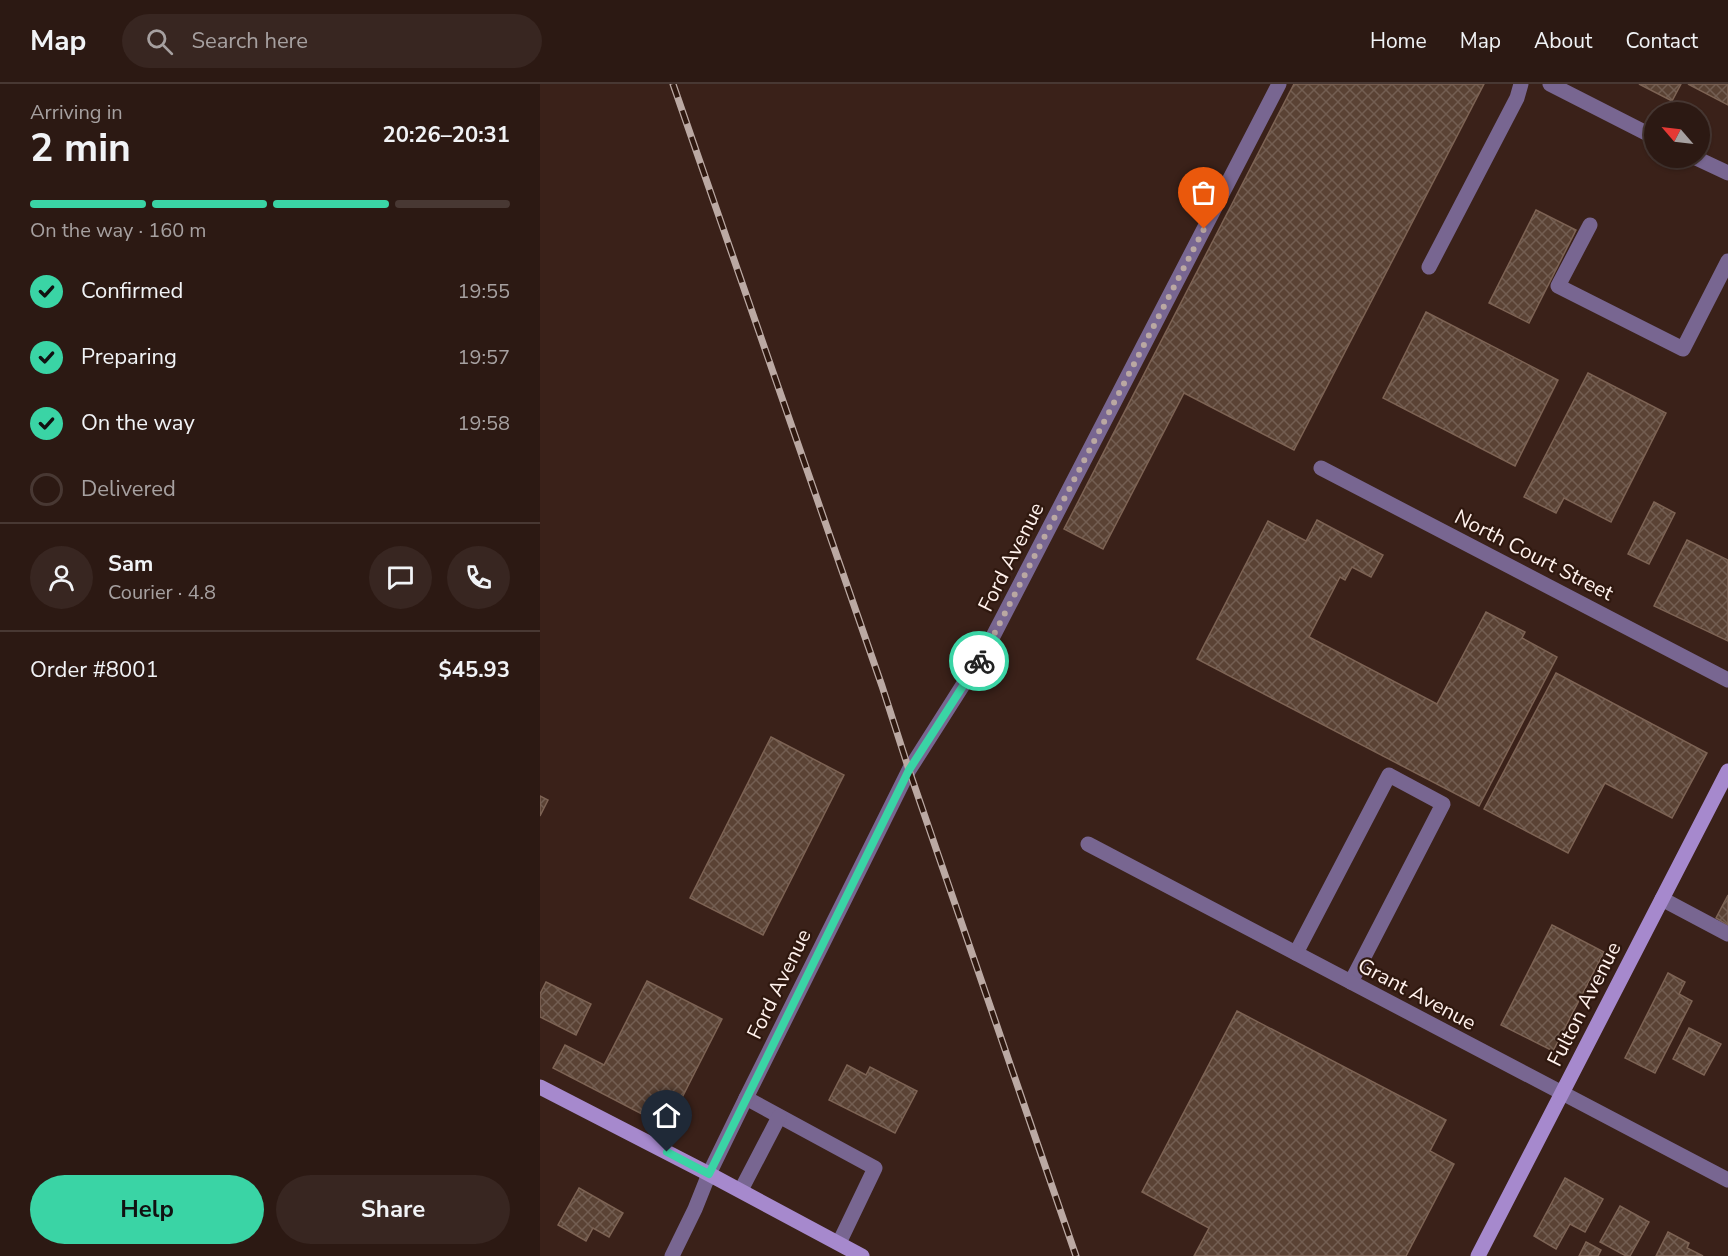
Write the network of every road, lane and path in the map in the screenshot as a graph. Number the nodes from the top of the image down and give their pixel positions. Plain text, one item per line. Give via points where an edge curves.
1 (1279, 84) edge
2 (1521, 84) edge
3 (1550, 84) edge
4 (1644, 133) edge
5 (1710, 165) edge
6 (1728, 173) edge
7 (1590, 225) dead end
8 (1728, 261) edge
9 (1429, 267) dead end
10 (1321, 468) dead end
11 (1728, 680) edge
12 (1728, 771) edge
13 (1088, 844) dead end
14 (1662, 899) junction
15 (1728, 934) edge
16 (1296, 953) junction
17 (1351, 982) junction
18 (540, 1087) edge
19 (1562, 1093) junction
20 (746, 1098) junction
21 (779, 1117) junction
22 (709, 1174) junction
23 (1728, 1180) edge
24 (741, 1190) junction
25 (839, 1243) junction
26 (672, 1256) edge
27 (862, 1256) edge
28 (1478, 1256) edge

1 - 20 street, Ford Avenue via 989,644 909,770
2 - 9 street
3 - 4 street
5 - 6 street
7 - 8 street via 1558,286 1683,349
10 - 11 street, North Court Street
12 - 14 street, Fulton Avenue
13 - 16 street, Grant Avenue
14 - 15 street
14 - 19 street, Fulton Avenue
16 - 17 street, Grant Avenue
16 - 17 street via 1389,775 1443,804
17 - 19 street, Grant Avenue
18 - 22 street
19 - 23 street, Grant Avenue
19 - 28 street, Fulton Avenue
20 - 21 street
20 - 22 street, Ford Avenue
21 - 24 street
21 - 25 street via 875,1168
22 - 24 street
22 - 26 street, Ford Avenue
24 - 25 street
25 - 27 street

